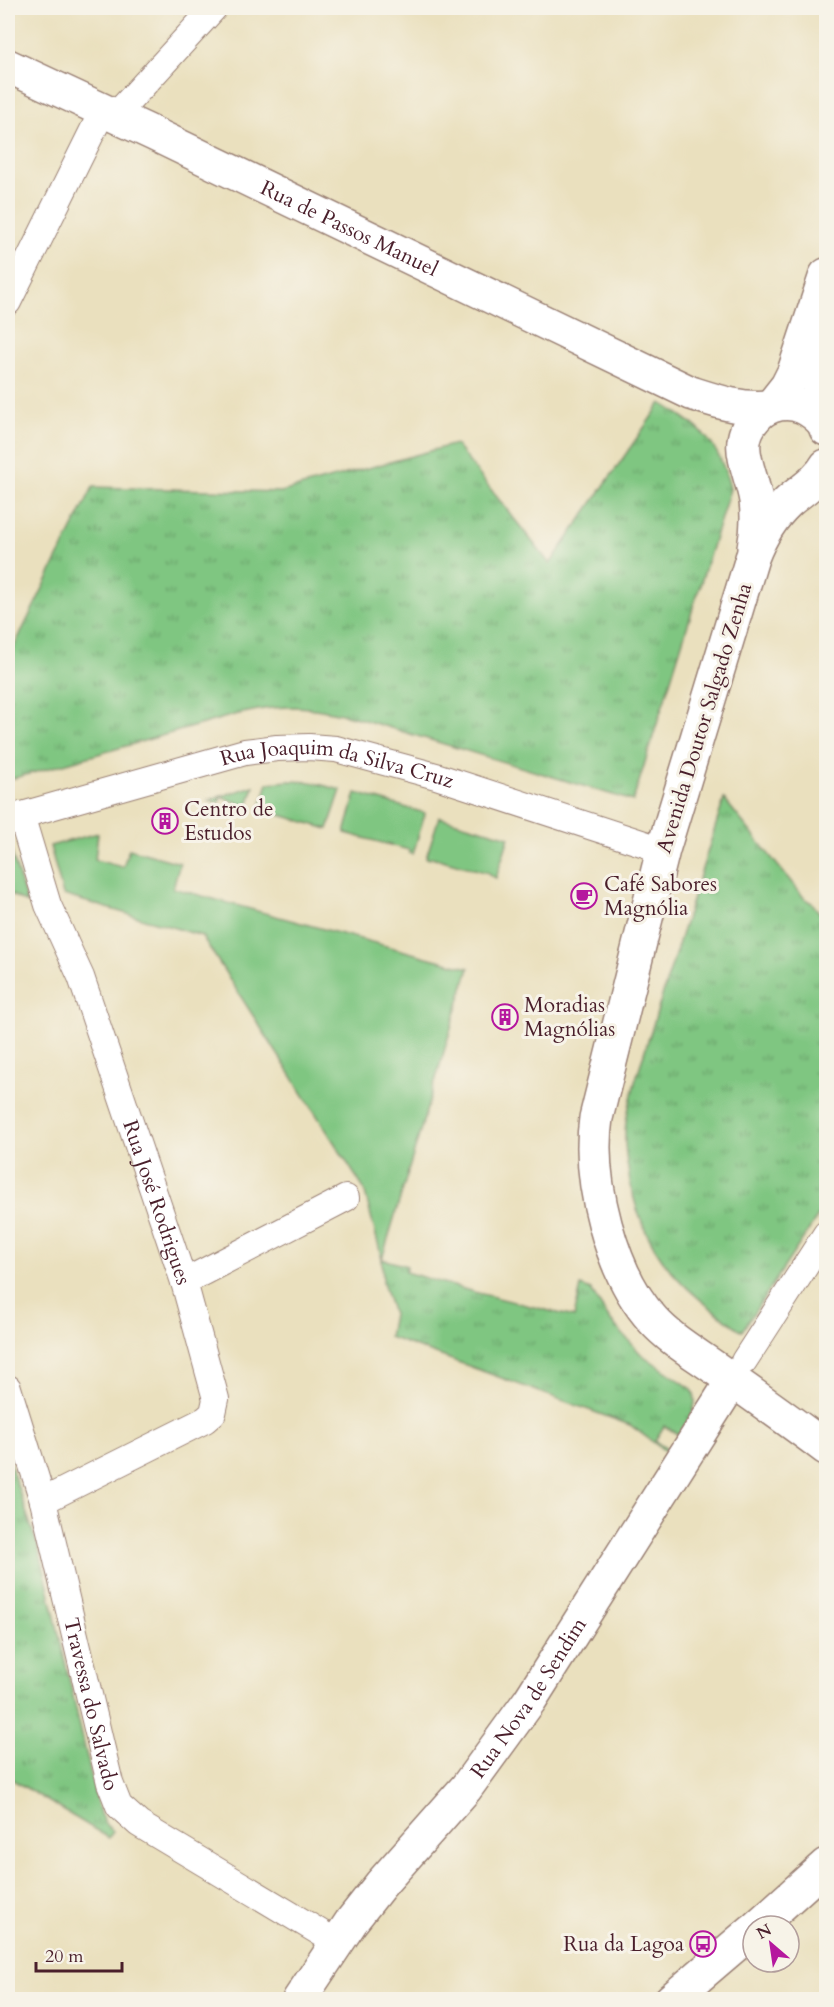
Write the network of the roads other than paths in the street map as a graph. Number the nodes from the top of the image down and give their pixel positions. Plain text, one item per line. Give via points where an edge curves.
1 (214, 8) edge
2 (8, 66) edge
3 (109, 113) junction
4 (826, 275) edge
5 (8, 302) edge
6 (826, 356) edge
7 (691, 393) junction
8 (770, 406) junction
9 (825, 426) edge
10 (745, 459) junction
11 (819, 478) edge
12 (752, 558) junction
13 (14, 817) edge
14 (663, 850) junction
15 (346, 1198) dead end
16 (826, 1234) edge
17 (184, 1282) junction
18 (738, 1371) junction
19 (8, 1388) edge
20 (826, 1420) edge
21 (826, 1448) edge
22 (43, 1501) junction
23 (826, 1865) edge
24 (771, 1914) edge
25 (741, 1940) edge
26 (336, 1942) junction
27 (300, 1997) edge
28 (671, 2000) edge

1 - 3 street
2 - 3 main road, Rua de Passos Manuel
3 - 5 street
3 - 7 main road, Rua de Passos Manuel
4 - 8 main road, Avenida Doutor Salgado Zenha via 800,357 787,386
6 - 9 main road via 820,384
7 - 8 main road, Rua de Passos Manuel via 751,408
7 - 10 main road, Rua de Passos Manuel via 717,416
8 - 9 main road via 801,405 814,412
8 - 10 main road, Avenida Doutor Salgado Zenha via 749,424 743,437
10 - 11 main road, Avenida Doutor Salgado Zenha via 755,478 780,491 795,491
10 - 12 main road, Avenida Doutor Salgado Zenha via 757,519
11 - 12 main road, Avenida Doutor Salgado Zenha via 773,518
12 - 14 main road, Avenida Doutor Salgado Zenha
13 - 14 street, Rua Joaquim da Silva Cruz via 245,752 309,747 336,749 436,776
13 - 17 street, Rua José Rodrigues via 81,977
14 - 18 main road, Avenida Doutor Salgado Zenha via 596,1118 593,1166 606,1229 630,1287 647,1314 674,1339
15 - 17 street
16 - 18 street, Rua Nova de Sendim
17 - 22 street, Rua José Rodrigues via 215,1392 213,1413
18 - 20 main road
18 - 21 main road
18 - 26 main road, Rua Nova de Sendim via 530,1700 466,1788 381,1884
19 - 22 street, Travessa do Salvado
22 - 26 street, Travessa do Salvado via 110,1783 119,1806 139,1824
23 - 24 main road
25 - 28 main road
26 - 27 main road, Rua Nova de Sendim

